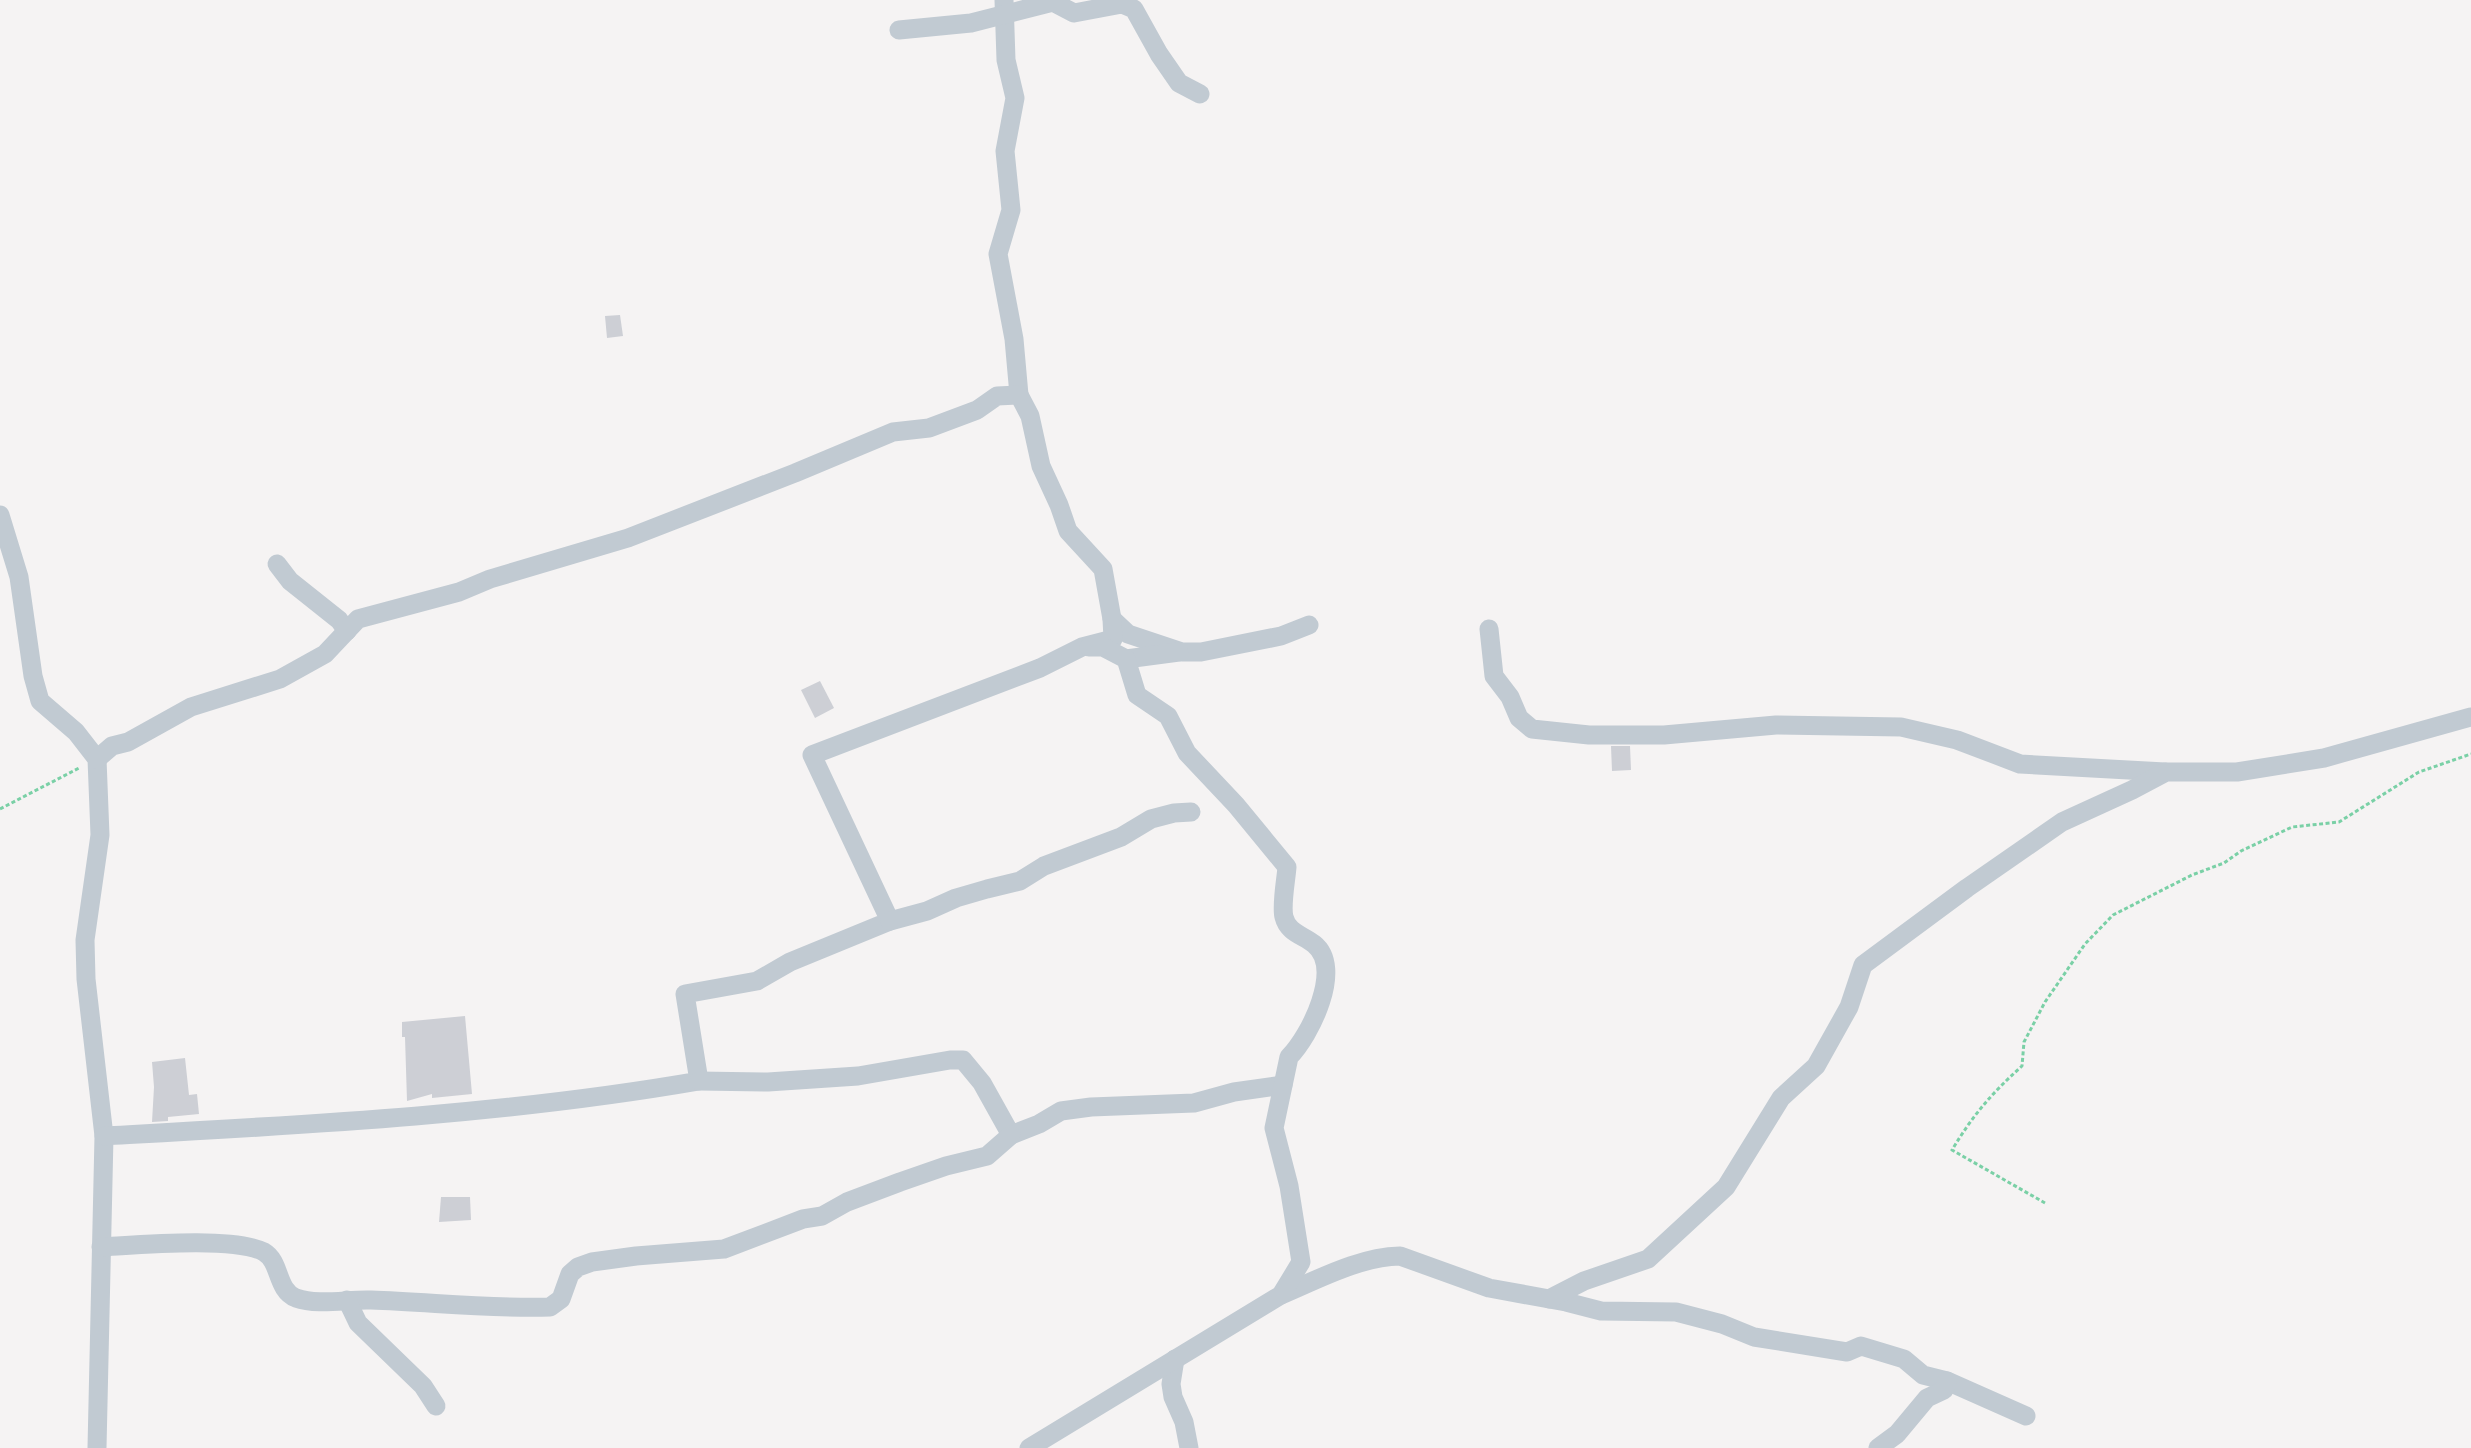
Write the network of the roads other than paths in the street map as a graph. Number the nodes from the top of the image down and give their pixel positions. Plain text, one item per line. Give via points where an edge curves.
1 (1004, 7) edge
2 (898, 30) dead end
3 (1200, 94) dead end
4 (1019, 395) junction
5 (0, 515) edge
6 (277, 564) dead end
7 (1112, 619) junction
8 (1309, 625) dead end
9 (1489, 629) dead end
10 (347, 631) junction
11 (1082, 647) junction
12 (1182, 652) junction
13 (1126, 659) junction
14 (2471, 717) edge
15 (97, 759) junction
16 (2166, 772) junction
17 (1191, 812) dead end
18 (890, 921) junction
19 (700, 1081) junction
20 (1283, 1085) junction
21 (1011, 1135) junction
22 (104, 1136) junction
23 (101, 1247) junction
24 (1281, 1295) junction
25 (1549, 1299) junction
26 (347, 1300) junction
27 (1175, 1359) junction
28 (1947, 1381) junction
29 (436, 1406) dead end
30 (2026, 1416) dead end
31 (98, 1448) edge
32 (1029, 1448) edge
33 (1189, 1448) edge
34 (1878, 1448) edge

1 - 2 street via 952,26
1 - 3 street via 1053,2 1074,13 1122,4 1134,9 1179,82
1 - 4 street via 1006,60 1016,98 1005,151 1011,210 998,254 1014,339
4 - 7 street via 1030,416 1041,466 1068,531 1104,569
4 - 10 street via 997,396 977,410 929,428 893,432 795,474 628,538 490,579 459,592 358,619
5 - 15 street via 19,577 33,676 40,701 76,732
6 - 10 street via 290,581 339,620
7 - 11 street via 1113,638
7 - 12 street via 1128,634
8 - 12 street via 1281,636 1201,652
9 - 16 street via 1494,676 1510,697 1519,718 1532,730 1589,735 1664,735 1776,725 1901,727 1957,740 2020,764
10 - 15 street via 325,654 280,678 190,707 128,742 112,746
11 - 13 street via 1103,647
11 - 18 street via 1040,668 812,755
12 - 13 street
13 - 20 street via 1137,695 1168,716 1188,753 1287,867 1284,916 1290,929 1315,944 1326,964 1325,992 1297,1049 1289,1057
14 - 16 street via 2324,758 2237,772
15 - 22 street via 100,835 85,940 86,979
16 - 25 street via 2062,822 1863,965 1849,1007 1816,1066 1781,1098 1726,1187 1648,1259 1584,1281
17 - 18 street via 1151,819 1121,837 1044,866 1020,882 987,889
18 - 19 street via 790,962 757,981 685,994
19 - 21 street via 768,1082 858,1076 963,1060 982,1083
19 - 22 street via 608,1097 335,1123
20 - 21 street via 1234,1092 1194,1103 1062,1111
20 - 24 street via 1274,1128 1289,1186 1301,1262
21 - 26 street via 987,1156 909,1179 847,1202 822,1216 803,1219 724,1249 636,1256 578,1267 570,1274 561,1299 550,1307
22 - 23 street
23 - 26 street via 191,1243 242,1247 263,1252 269,1257 282,1284 295,1297 317,1301
23 - 31 street
24 - 25 street via 1349,1267 1385,1256 1400,1256 1488,1288
24 - 27 street
25 - 28 street via 1601,1311 1676,1312 1722,1324 1754,1337 1847,1352 1861,1346 1904,1359 1924,1375
26 - 29 street via 358,1323 423,1386
27 - 32 street
27 - 33 street via 1171,1384 1173,1397 1184,1422
28 - 30 street
28 - 34 street via 1944,1390 1927,1398 1897,1434

